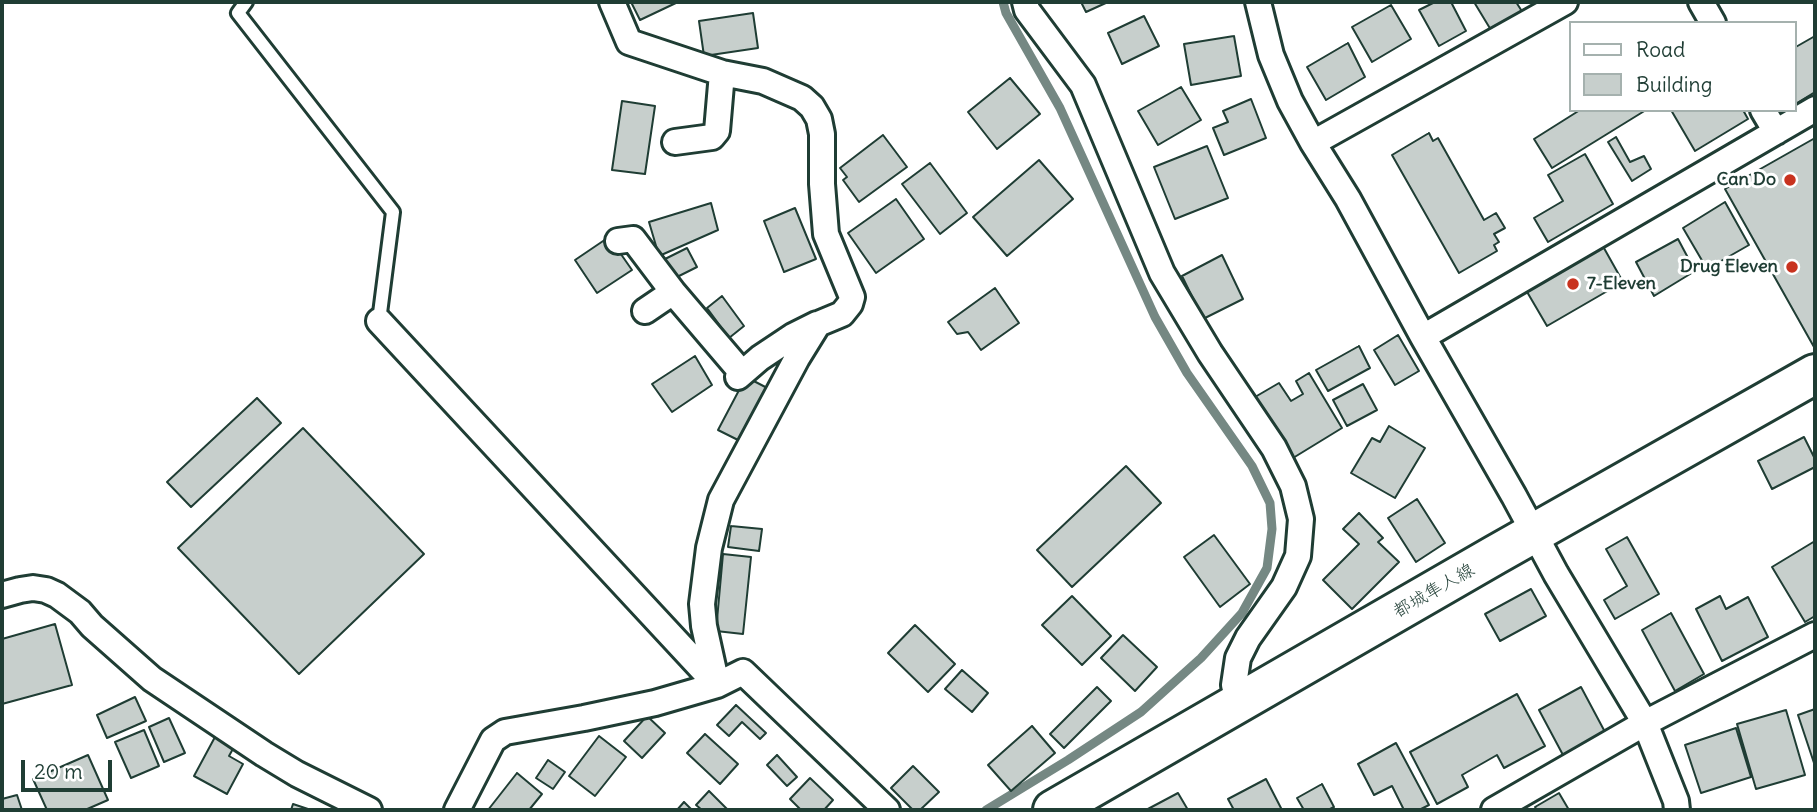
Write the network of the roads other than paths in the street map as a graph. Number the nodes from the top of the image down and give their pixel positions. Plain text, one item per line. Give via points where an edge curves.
1 (246, 2) edge
2 (612, 2) edge
3 (1025, 2) edge
4 (1258, 2) edge
5 (1565, 2) edge
6 (1701, 2) edge
7 (1712, 21) edge
8 (722, 73) junction
9 (1815, 109) edge
10 (1764, 112) edge
11 (1776, 132) junction
12 (675, 142) dead end
13 (1312, 143) junction
14 (618, 241) dead end
15 (673, 292) junction
16 (645, 311) dead end
17 (379, 321) joint
18 (818, 324) junction
19 (1423, 337) junction
20 (1815, 374) edge
21 (1534, 534) junction
22 (2, 595) edge
23 (1815, 635) edge
24 (717, 685) junction
25 (1239, 703) junction
26 (1645, 723) junction
27 (369, 810) edge
28 (457, 810) edge
29 (887, 810) edge
30 (1054, 810) edge
31 (1494, 810) edge
32 (1677, 810) edge

1 - 17 lane via 238,13 393,212
2 - 8 street via 629,42
3 - 25 street via 1083,85 1161,272 1274,448 1293,486 1301,519 1298,556 1284,587 1238,658 1234,685
4 - 13 street via 1271,55
5 - 13 street
6 - 7 street
8 - 12 street via 712,137
8 - 18 street via 782,88 802,98 819,119 826,234 852,297 842,314
9 - 11 street
10 - 11 street
11 - 19 street
13 - 19 street
14 - 15 street via 633,239
15 - 16 street
15 - 18 street via 740,375 793,336
17 - 24 street
18 - 24 street via 716,515 702,604
19 - 21 street
20 - 21 main road, 都城隼人線
21 - 25 main road, 都城隼人線
21 - 26 street
22 - 27 street via 33,588 57,595 163,687 297,774
23 - 26 street
24 - 28 street via 655,704 505,732 488,748
24 - 29 street via 743,673
25 - 30 main road, 都城隼人線
26 - 31 street
26 - 32 street

